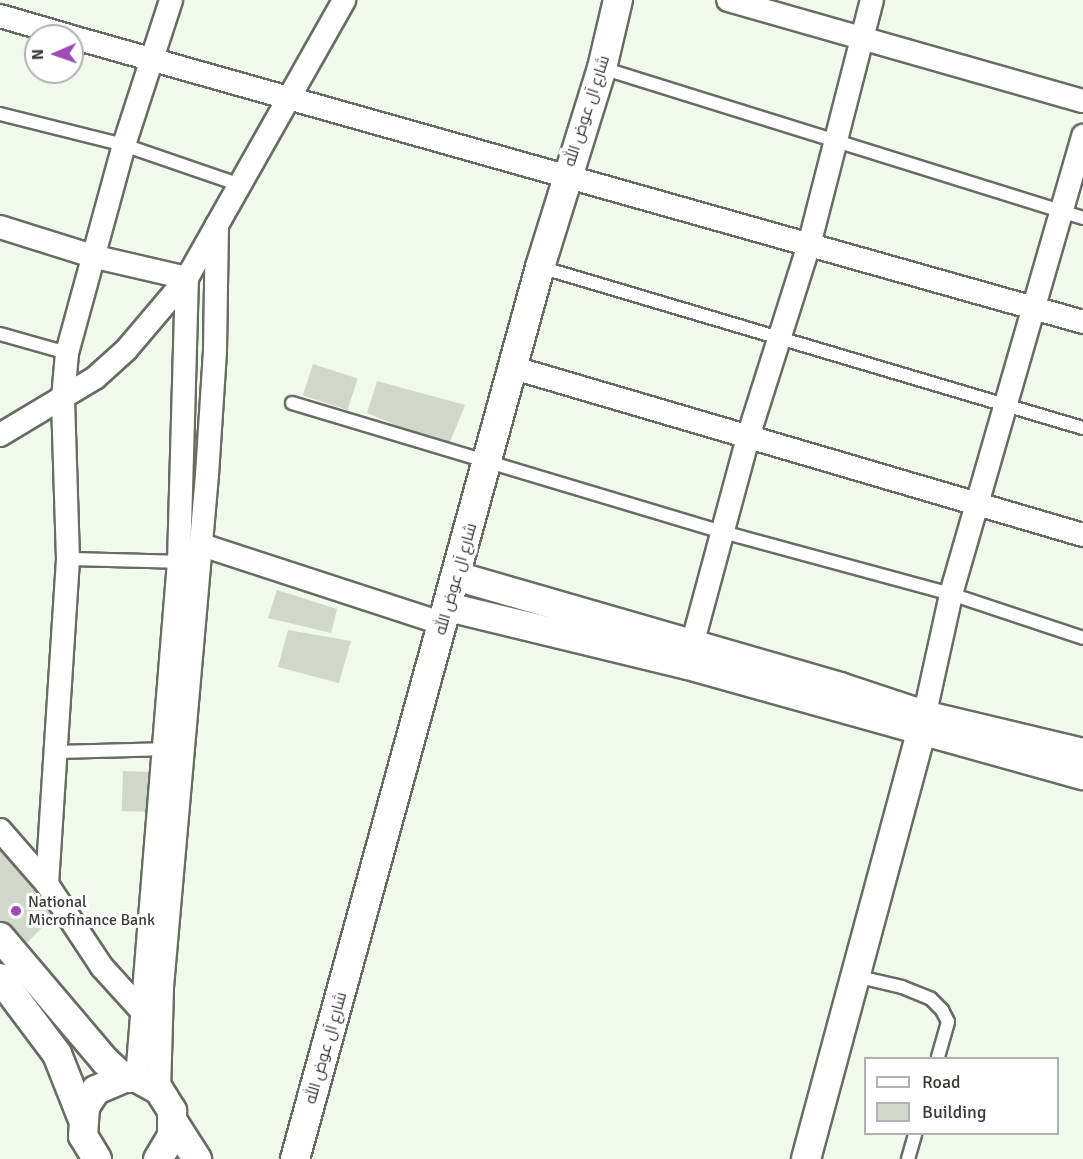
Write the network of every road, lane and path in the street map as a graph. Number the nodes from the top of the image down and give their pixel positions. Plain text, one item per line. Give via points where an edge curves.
1 (171, 0) edge
2 (344, 0) edge
3 (618, 0) edge
4 (728, 0) edge
5 (872, 0) edge
6 (0, 16) edge
7 (28, 24) edge
8 (863, 39) junction
9 (84, 40) edge
10 (150, 59) junction
11 (602, 68) junction
12 (290, 99) junction
13 (1083, 101) edge
14 (0, 114) edge
15 (1083, 136) edge
16 (836, 138) junction
17 (124, 146) junction
18 (566, 177) junction
19 (240, 186) junction
20 (1072, 215) edge
21 (218, 225) junction
22 (0, 227) edge
23 (809, 245) junction
24 (96, 257) junction
25 (540, 267) junction
26 (187, 278) junction
27 (1034, 307) junction
28 (1083, 322) edge
29 (0, 334) edge
30 (780, 340) junction
31 (67, 353) junction
32 (514, 368) junction
33 (63, 398) junction
34 (292, 403) dead end
35 (1007, 404) junction
36 (1083, 428) edge
37 (0, 435) edge
38 (748, 437) junction
39 (489, 464) junction
40 (979, 501) junction
41 (723, 532) junction
42 (1083, 535) edge
43 (202, 545) junction
44 (68, 559) junction
45 (179, 562) junction
46 (456, 576) junction
47 (951, 594) junction
48 (446, 615) junction
49 (1083, 639) edge
50 (692, 645) junction
51 (922, 724) junction
52 (165, 749) junction
53 (53, 753) junction
54 (1083, 753) edge
55 (1083, 776) edge
56 (0, 830) edge
57 (47, 884) junction
58 (0, 937) edge
59 (855, 976) junction
60 (0, 978) edge
61 (152, 1021) junction
62 (939, 1057) edge
63 (140, 1082) junction
64 (82, 1117) junction
65 (174, 1124) junction
66 (915, 1135) edge
67 (97, 1159) edge
68 (158, 1159) edge
69 (197, 1159) edge
70 (295, 1159) edge
71 (806, 1159) edge
72 (908, 1159) edge

1 - 10 street
2 - 12 street
3 - 11 street, شارع آل عوض الله
4 - 8 street
5 - 8 street
6 - 7 street
8 - 13 street
8 - 16 street
9 - 10 street
10 - 12 street
10 - 17 street
11 - 16 lane
11 - 18 street, شارع آل عوض الله
12 - 18 street
12 - 19 street
14 - 17 lane
15 - 20 street
16 - 20 lane
16 - 23 street
17 - 19 lane
17 - 24 street
18 - 23 street
18 - 25 street, شارع آل عوض الله
19 - 21 street
20 - 27 street
21 - 26 street
21 - 43 street via 215,350
22 - 24 street
23 - 27 street
23 - 30 street
24 - 26 street
24 - 31 street
25 - 30 lane
25 - 32 street, شارع آل عوض الله
26 - 33 street via 126,350
26 - 45 street
27 - 28 street
27 - 35 street
29 - 31 lane
30 - 35 lane
30 - 38 street
31 - 33 street
32 - 38 street
32 - 39 street, شارع آل عوض الله
33 - 37 street
33 - 44 street
34 - 39 lane
35 - 36 lane
35 - 40 street
38 - 40 street
38 - 41 street
39 - 41 lane
39 - 46 street, شارع آل عوض الله
40 - 42 street
40 - 47 street
41 - 47 lane
41 - 50 street
43 - 48 street
43 - 61 street
44 - 45 lane
44 - 53 street
45 - 52 street
46 - 48 street, شارع آل عوض الله
46 - 50 street
47 - 49 lane
47 - 51 street
48 - 51 street via 676,662
48 - 70 street, شارع آل عوض الله
50 - 51 street
51 - 54 street
51 - 55 street
51 - 59 street
52 - 53 lane
52 - 61 street
53 - 57 street
56 - 57 street
57 - 61 street via 102,967
58 - 63 street via 105,1061
59 - 62 lane via 902,987 931,999 948,1022
59 - 71 street
60 - 64 street via 57,1054
61 - 63 street
63 - 64 street via 96,1090
63 - 65 street via 167,1099
64 - 67 street via 86,1145
65 - 68 street via 168,1147
65 - 69 street
66 - 72 lane

